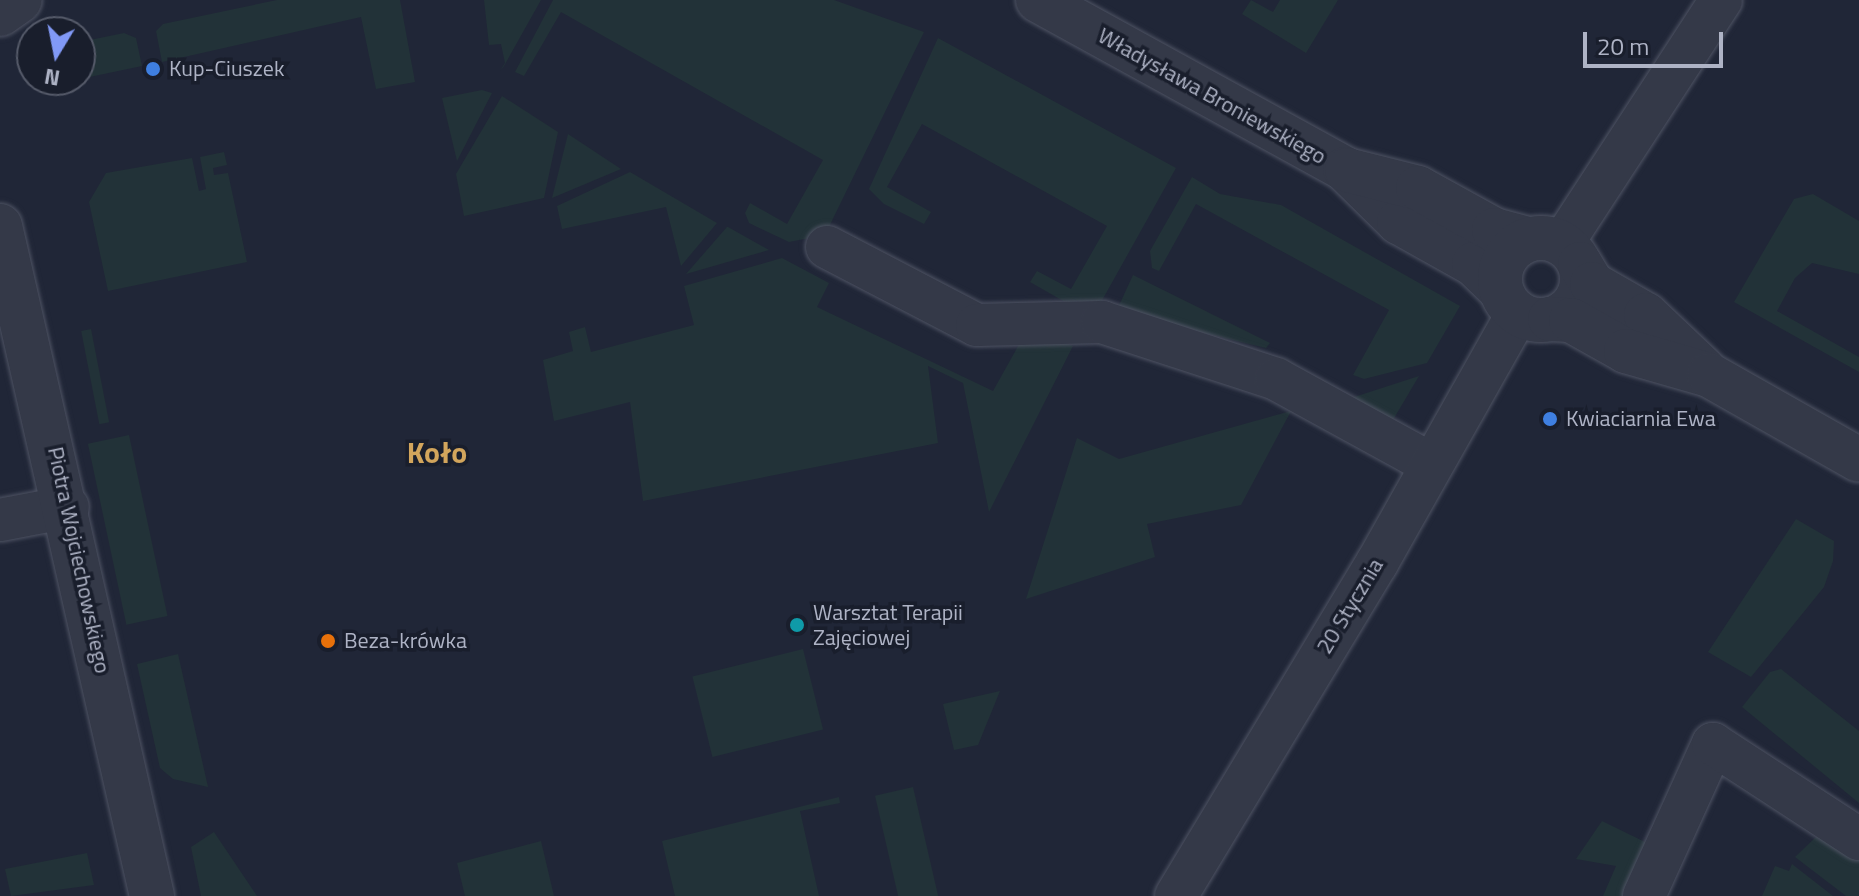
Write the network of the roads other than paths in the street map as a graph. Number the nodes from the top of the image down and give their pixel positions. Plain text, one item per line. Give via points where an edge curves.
1 (20, 0) edge
2 (1038, 0) edge
3 (1721, 0) edge
4 (0, 14) edge
5 (1345, 169) junction
6 (0, 226) edge
7 (827, 247) dead end
8 (1557, 249) junction
9 (1523, 307) junction
10 (1709, 375) junction
11 (1859, 460) edge
12 (1431, 464) junction
13 (68, 507) junction
14 (0, 520) edge
15 (1859, 839) edge
16 (152, 896) edge
17 (1176, 896) edge
18 (1644, 896) edge

1 - 4 street
2 - 5 street, Władysława Broniewskiego
3 - 8 street
5 - 8 street, Władysława Broniewskiego via 1418,188 1494,230
5 - 9 street, Władysława Broniewskiego via 1399,222 1474,264
6 - 13 street, Piotra Wojciechowskiego
7 - 12 street via 977,325 1102,322 1276,379
8 - 9 street via 1505,259
8 - 9 street via 1577,298
8 - 10 street, Władysława Broniewskiego via 1592,284 1646,315
9 - 10 street, Władysława Broniewskiego via 1571,320 1626,351
9 - 12 street, 20 Stycznia
10 - 11 street, Władysława Broniewskiego
12 - 17 street, 20 Stycznia
13 - 14 street
13 - 16 street, Piotra Wojciechowskiego
15 - 18 street via 1713,744

